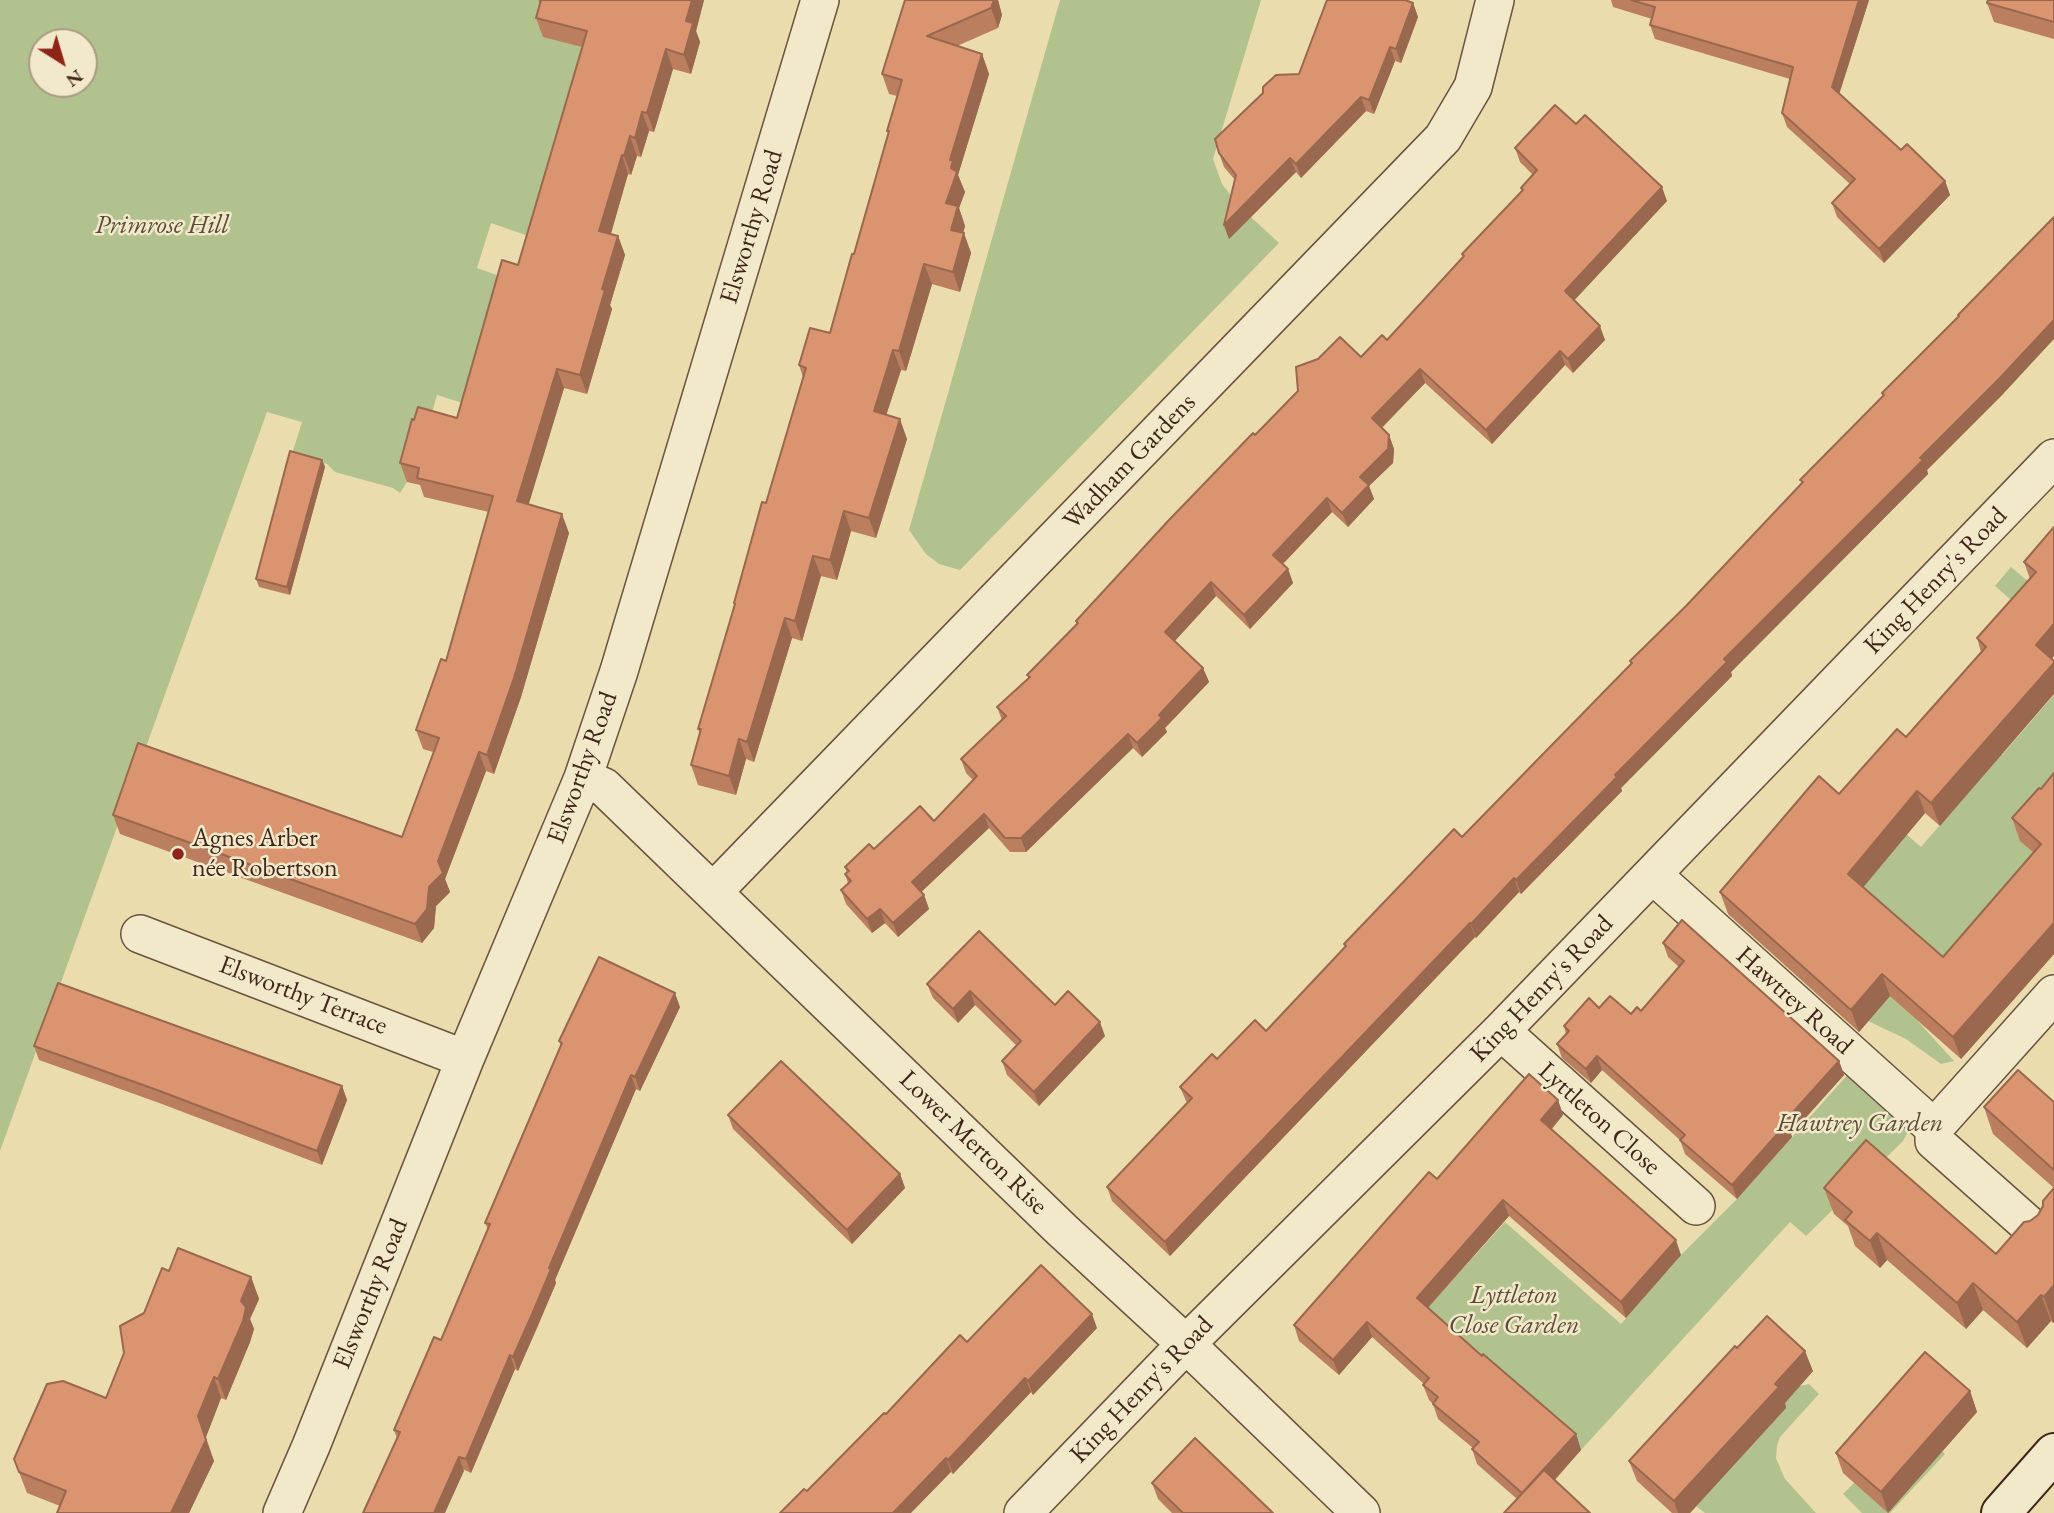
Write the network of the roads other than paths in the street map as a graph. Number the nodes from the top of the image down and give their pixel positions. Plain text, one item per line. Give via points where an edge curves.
1 (820, 0) edge
2 (1494, 0) edge
3 (2054, 458) edge
4 (583, 778) junction
5 (1653, 875) junction
6 (713, 892) junction
7 (140, 934) dead end
8 (2054, 994) edge
9 (1501, 1031) junction
10 (465, 1059) junction
11 (1934, 1128) junction
12 (1696, 1206) dead end
13 (2032, 1228) edge
14 (1186, 1344) junction
15 (2054, 1452) edge
16 (282, 1513) edge
17 (1023, 1513) edge
18 (1361, 1513) edge
19 (2001, 1513) edge

1 - 4 street, Elsworthy Road
2 - 6 street, Wadham Gardens via 1473,87 1443,138
3 - 5 street, King Henry's Road
4 - 6 street, Lower Merton Rise via 604,787
4 - 10 street, Elsworthy Road
5 - 9 street, King Henry's Road
5 - 11 street, Hawtrey Road
6 - 14 street, Lower Merton Rise
7 - 10 street, Elsworthy Terrace
8 - 11 street
9 - 12 street, Lyttleton Close
9 - 14 street, King Henry's Road
10 - 16 street, Elsworthy Road
11 - 13 street, Hawtrey Road via 1934,1141
14 - 17 street, King Henry's Road
14 - 18 street, Lower Merton Rise
15 - 19 main road

